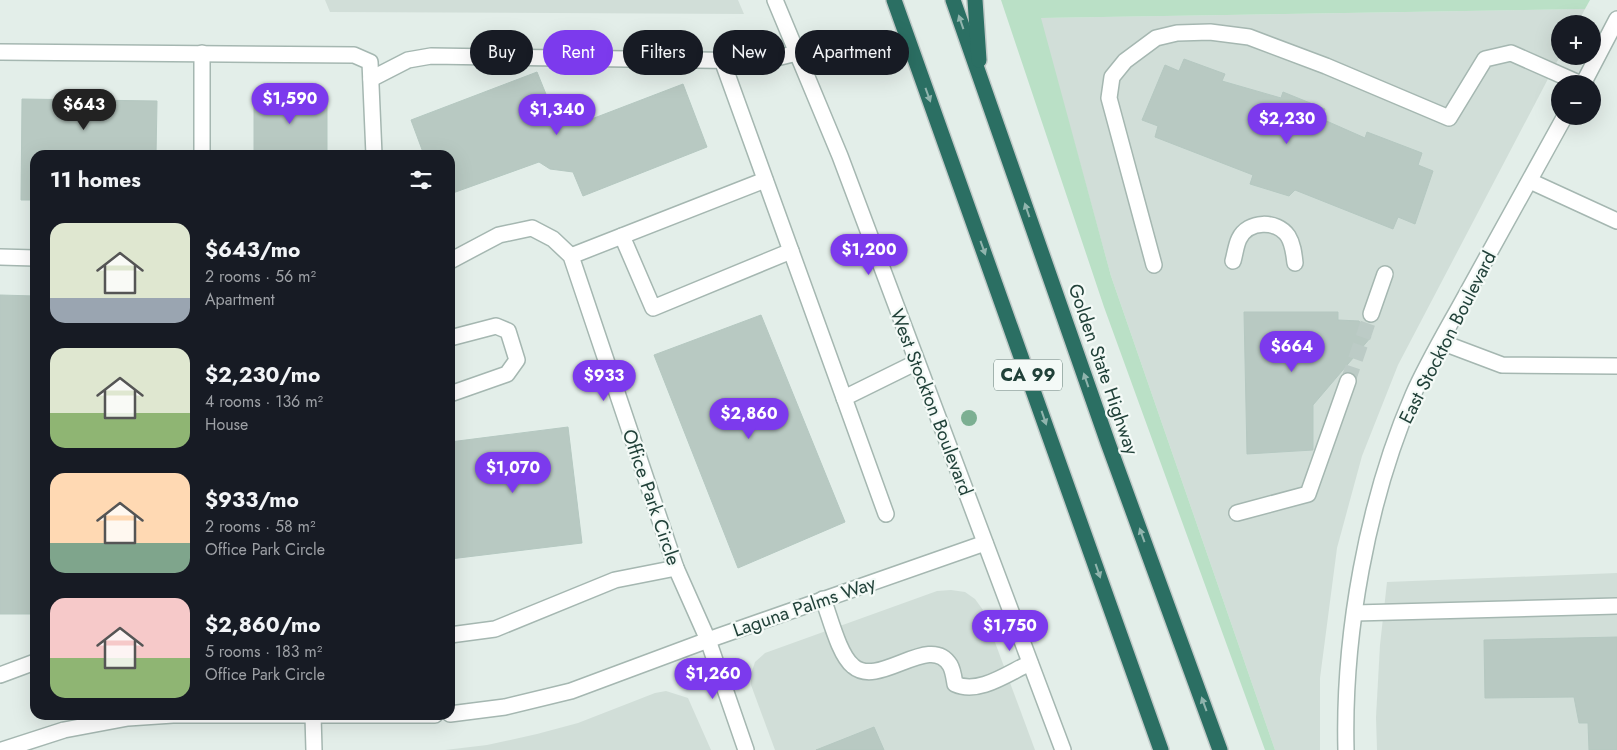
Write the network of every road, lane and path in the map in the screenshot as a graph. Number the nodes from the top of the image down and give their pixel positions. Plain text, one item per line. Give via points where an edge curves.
1 (775, 0) edge
2 (894, 0) edge
3 (953, 0) edge
4 (975, 0) edge
5 (1617, 19) edge
6 (795, 48) edge
7 (0, 52) edge
8 (202, 53) junction
9 (713, 60) edge
10 (727, 75) edge
11 (806, 75) edge
12 (1561, 75) edge
13 (1587, 75) edge
14 (980, 76) junction
15 (371, 80) junction
16 (1560, 125) edge
17 (202, 150) edge
18 (374, 150) edge
19 (765, 180) junction
20 (1530, 181) junction
21 (1617, 221) edge
22 (622, 236) junction
23 (791, 251) junction
24 (571, 256) junction
25 (0, 257) edge
26 (30, 258) edge
27 (455, 259) edge
28 (1233, 261) dead end
29 (1295, 263) dead end
30 (1154, 265) dead end
31 (1385, 274) dead end
32 (1371, 314) tunnel mouth
33 (455, 337) edge
34 (1441, 342) junction
35 (917, 362) junction
36 (1617, 366) edge
37 (1348, 381) tunnel mouth
38 (455, 392) edge
39 (844, 398) junction
40 (1237, 513) dead end
41 (886, 514) dead end
42 (985, 543) junction
43 (676, 568) junction
44 (823, 600) junction
45 (1617, 606) edge
46 (1355, 613) junction
47 (455, 634) edge
48 (708, 640) junction
49 (1030, 663) junction
50 (30, 664) edge
51 (0, 675) edge
52 (455, 713) edge
53 (117, 720) edge
54 (313, 720) edge
55 (2, 750) edge
56 (314, 750) edge
57 (746, 750) edge
58 (1063, 750) edge
59 (1160, 750) edge
60 (1220, 750) edge
61 (1346, 750) edge

1 - 6 street, West Stockton Boulevard
2 -> 59 highway, CA 99
14 -> 3 highway, Golden State Highway / CA 99
4 - 14 highway
5 - 13 street
7 - 8 street
8 - 15 street via 354,55 370,62
8 - 17 street
9 - 15 street via 432,56 408,60
10 - 19 street
11 - 35 street, West Stockton Boulevard
12 - 30 street via 1511,53 1485,59 1449,118 1249,37 1210,32 1177,33 1156,38 1125,61 1112,76 1110,98
60 -> 14 highway, Golden State Highway / CA 99 via 1108,443
15 - 18 street
16 - 20 street, East Stockton Boulevard
19 - 22 street
19 - 23 street
20 - 21 street
20 - 34 street, East Stockton Boulevard
22 - 23 street via 653,308
22 - 24 street
23 - 39 street
24 - 27 street, Office Park Circle via 553,239 532,228 499,235
24 - 43 street, Office Park Circle
25 - 26 street
28 - 29 street via 1239,238 1248,228 1262,225 1280,228 1288,236
31 - 32 street
33 - 38 street via 496,326 508,331 517,360 507,374
34 - 36 street via 1502,365
34 - 46 street, East Stockton Boulevard via 1414,394 1387,463
35 - 39 street
35 - 42 street, West Stockton Boulevard
37 - 40 street via 1308,494
39 - 41 street
42 - 44 street, Laguna Palms Way
42 - 49 street, West Stockton Boulevard
43 - 47 street via 615,580 495,629
43 - 48 street, Office Park Circle
44 - 48 street, Laguna Palms Way
44 - 49 street via 846,659 854,668 868,672 933,654 943,657 950,666 955,684 976,688
45 - 46 street
46 - 61 street, East Stockton Boulevard via 1348,676
48 - 52 street, Laguna Palms Way via 571,691 505,707
48 - 57 street, Office Park Circle
49 - 58 street, West Stockton Boulevard
50 - 51 street
53 - 55 street via 64,730
54 - 56 street

